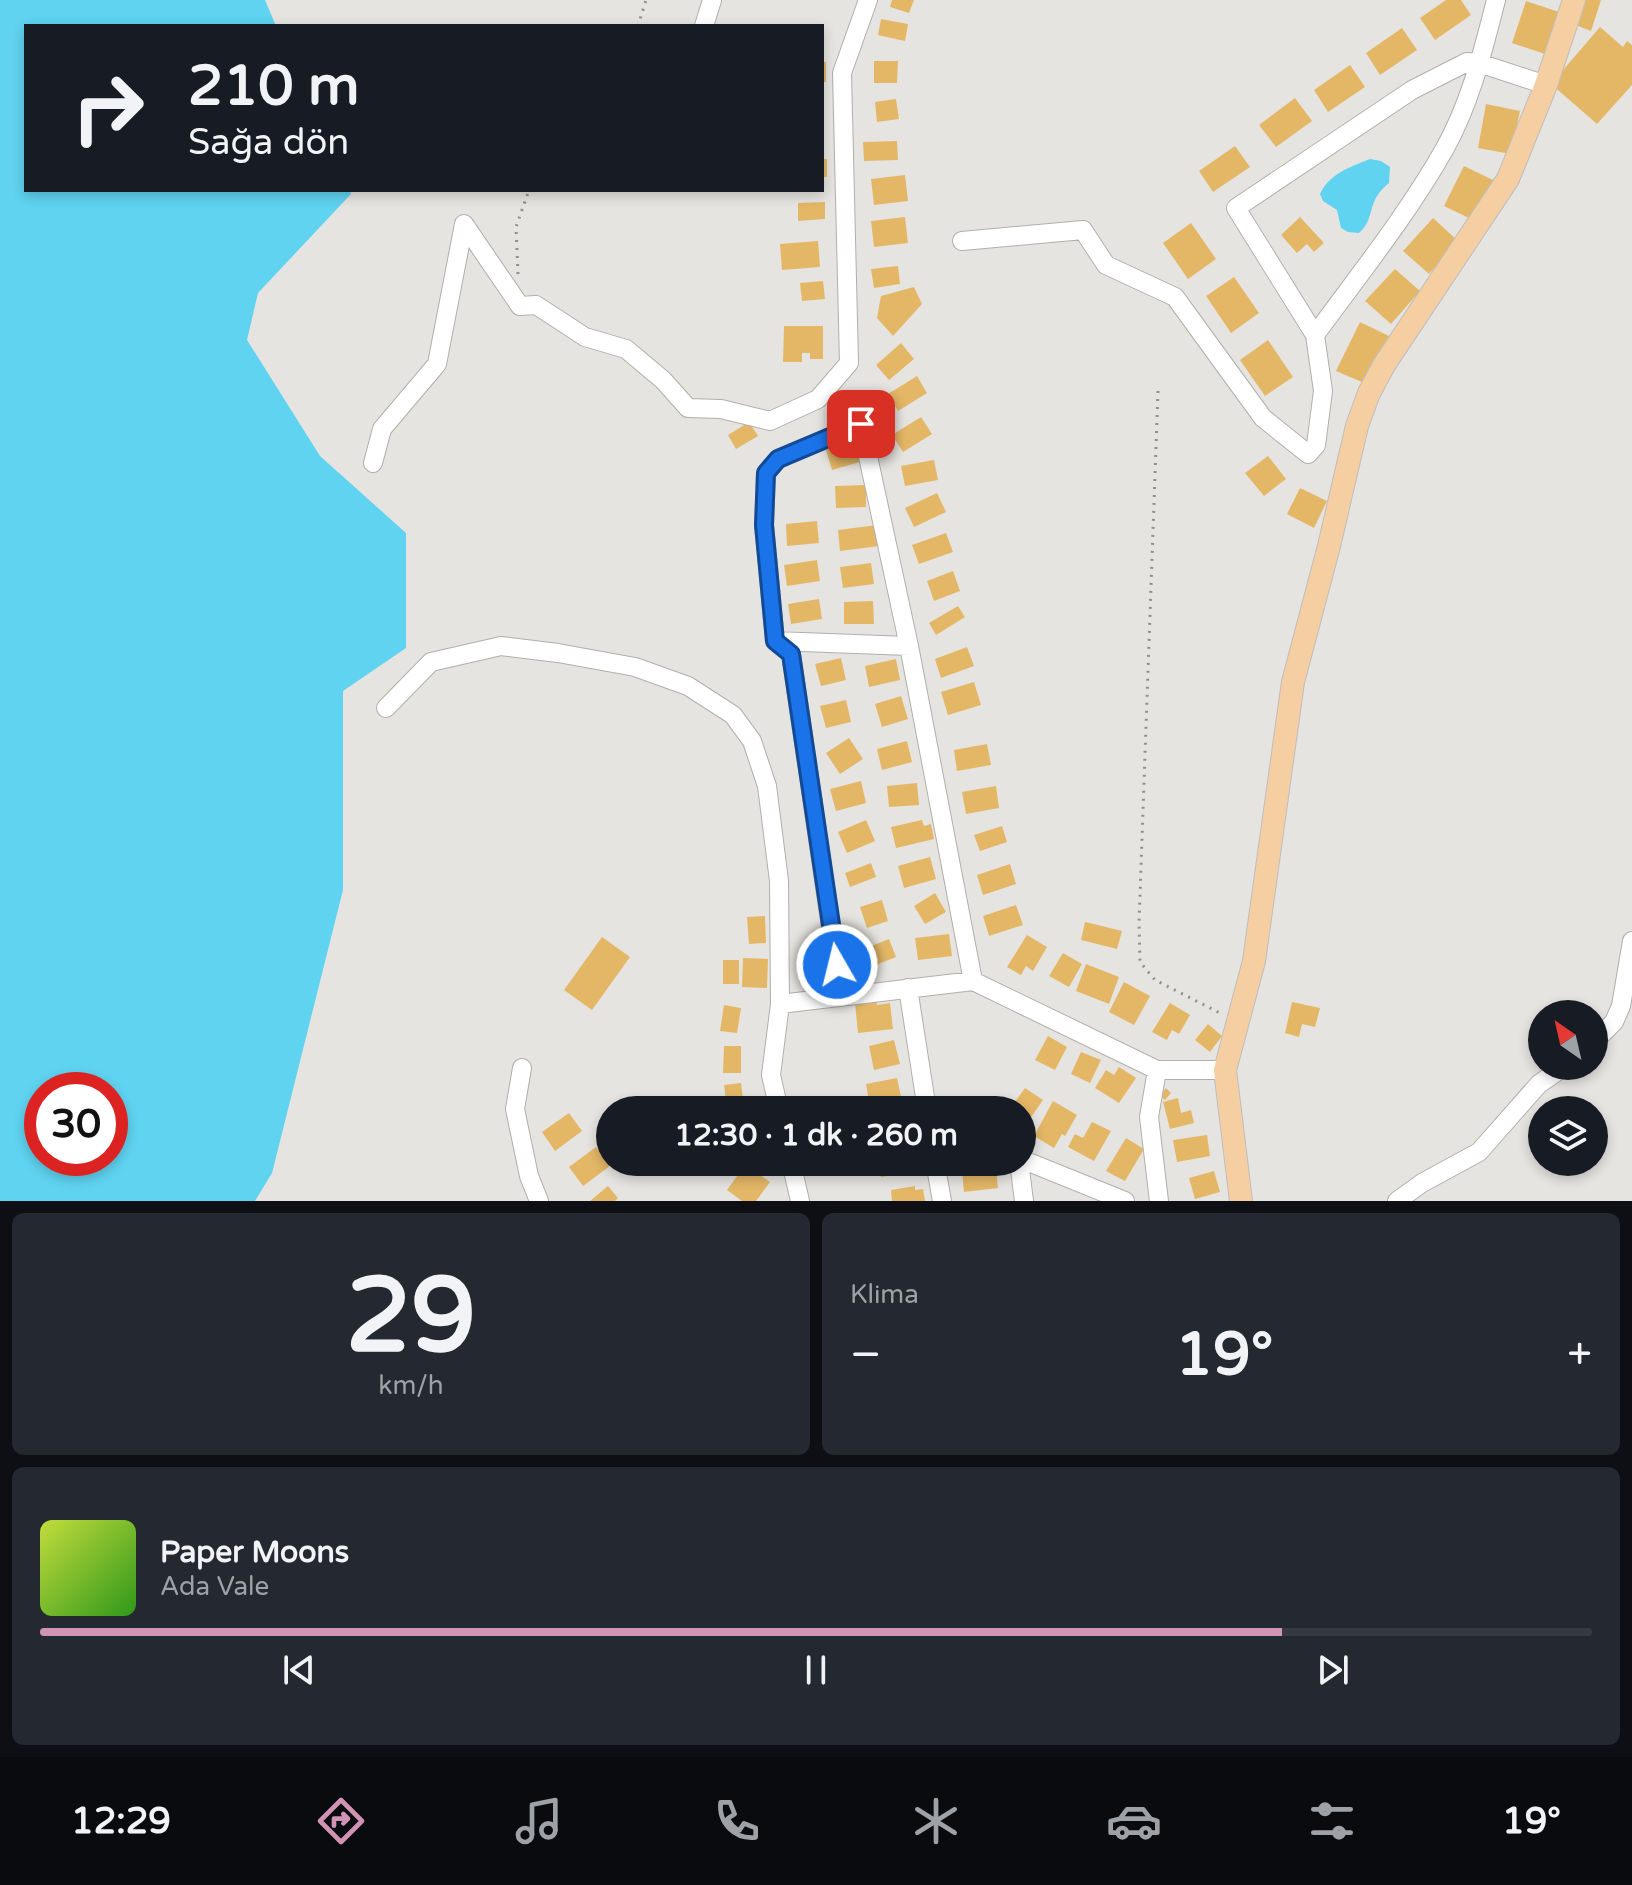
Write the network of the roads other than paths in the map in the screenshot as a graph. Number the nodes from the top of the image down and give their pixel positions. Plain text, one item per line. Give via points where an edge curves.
1 (712, 0) edge
2 (868, 0) edge
3 (1496, 0) edge
4 (1574, 0) edge
5 (705, 24) edge
6 (1479, 63) junction
7 (1546, 85) junction
8 (962, 241) dead end
9 (1315, 335) junction
10 (373, 463) dead end
11 (775, 641) junction
12 (909, 646) junction
13 (386, 708) dead end
14 (1632, 941) edge
15 (973, 981) junction
16 (908, 988) junction
17 (841, 996) junction
18 (780, 1004) junction
19 (1608, 1028) edge
20 (522, 1068) dead end
21 (1157, 1070) junction
22 (1225, 1070) junction
23 (1545, 1080) edge
24 (776, 1096) edge
25 (925, 1096) edge
26 (1036, 1165) edge
27 (794, 1176) edge
28 (938, 1176) edge
29 (1021, 1176) edge
30 (539, 1201) edge
31 (800, 1201) edge
32 (942, 1201) edge
33 (1024, 1201) edge
34 (1125, 1201) edge
35 (1159, 1201) edge
36 (1241, 1201) edge
37 (1397, 1201) edge

1 - 5 street
2 - 10 street via 842,73 849,363 818,399 770,421 721,409 688,408 626,349 585,337 536,305 520,306 464,224 437,364 382,429
3 - 6 street
4 - 7 main road
6 - 7 street
6 - 9 street via 1445,149
6 - 9 street via 1467,62 1412,90 1236,208
7 - 22 main road via 1508,179 1384,365 1357,426 1293,682 1254,961
8 - 9 street via 1083,230 1106,265 1175,297 1263,418 1308,454 1316,445 1323,391
11 - 12 street
11 - 12 street via 764,525 766,473 778,459 861,424
11 - 17 street via 791,654
12 - 15 street
13 - 18 street via 431,662 501,646 635,667 688,686 733,715 752,741 767,786 779,881
14 - 19 street via 1621,1006
15 - 16 street
15 - 21 street
16 - 17 street
16 - 25 street
17 - 18 street
18 - 24 street via 771,1075
20 - 30 street via 515,1109
21 - 22 street
21 - 35 street via 1149,1117
22 - 36 main road
23 - 37 street via 1479,1152
26 - 34 street
27 - 31 street
28 - 32 street
29 - 33 street

